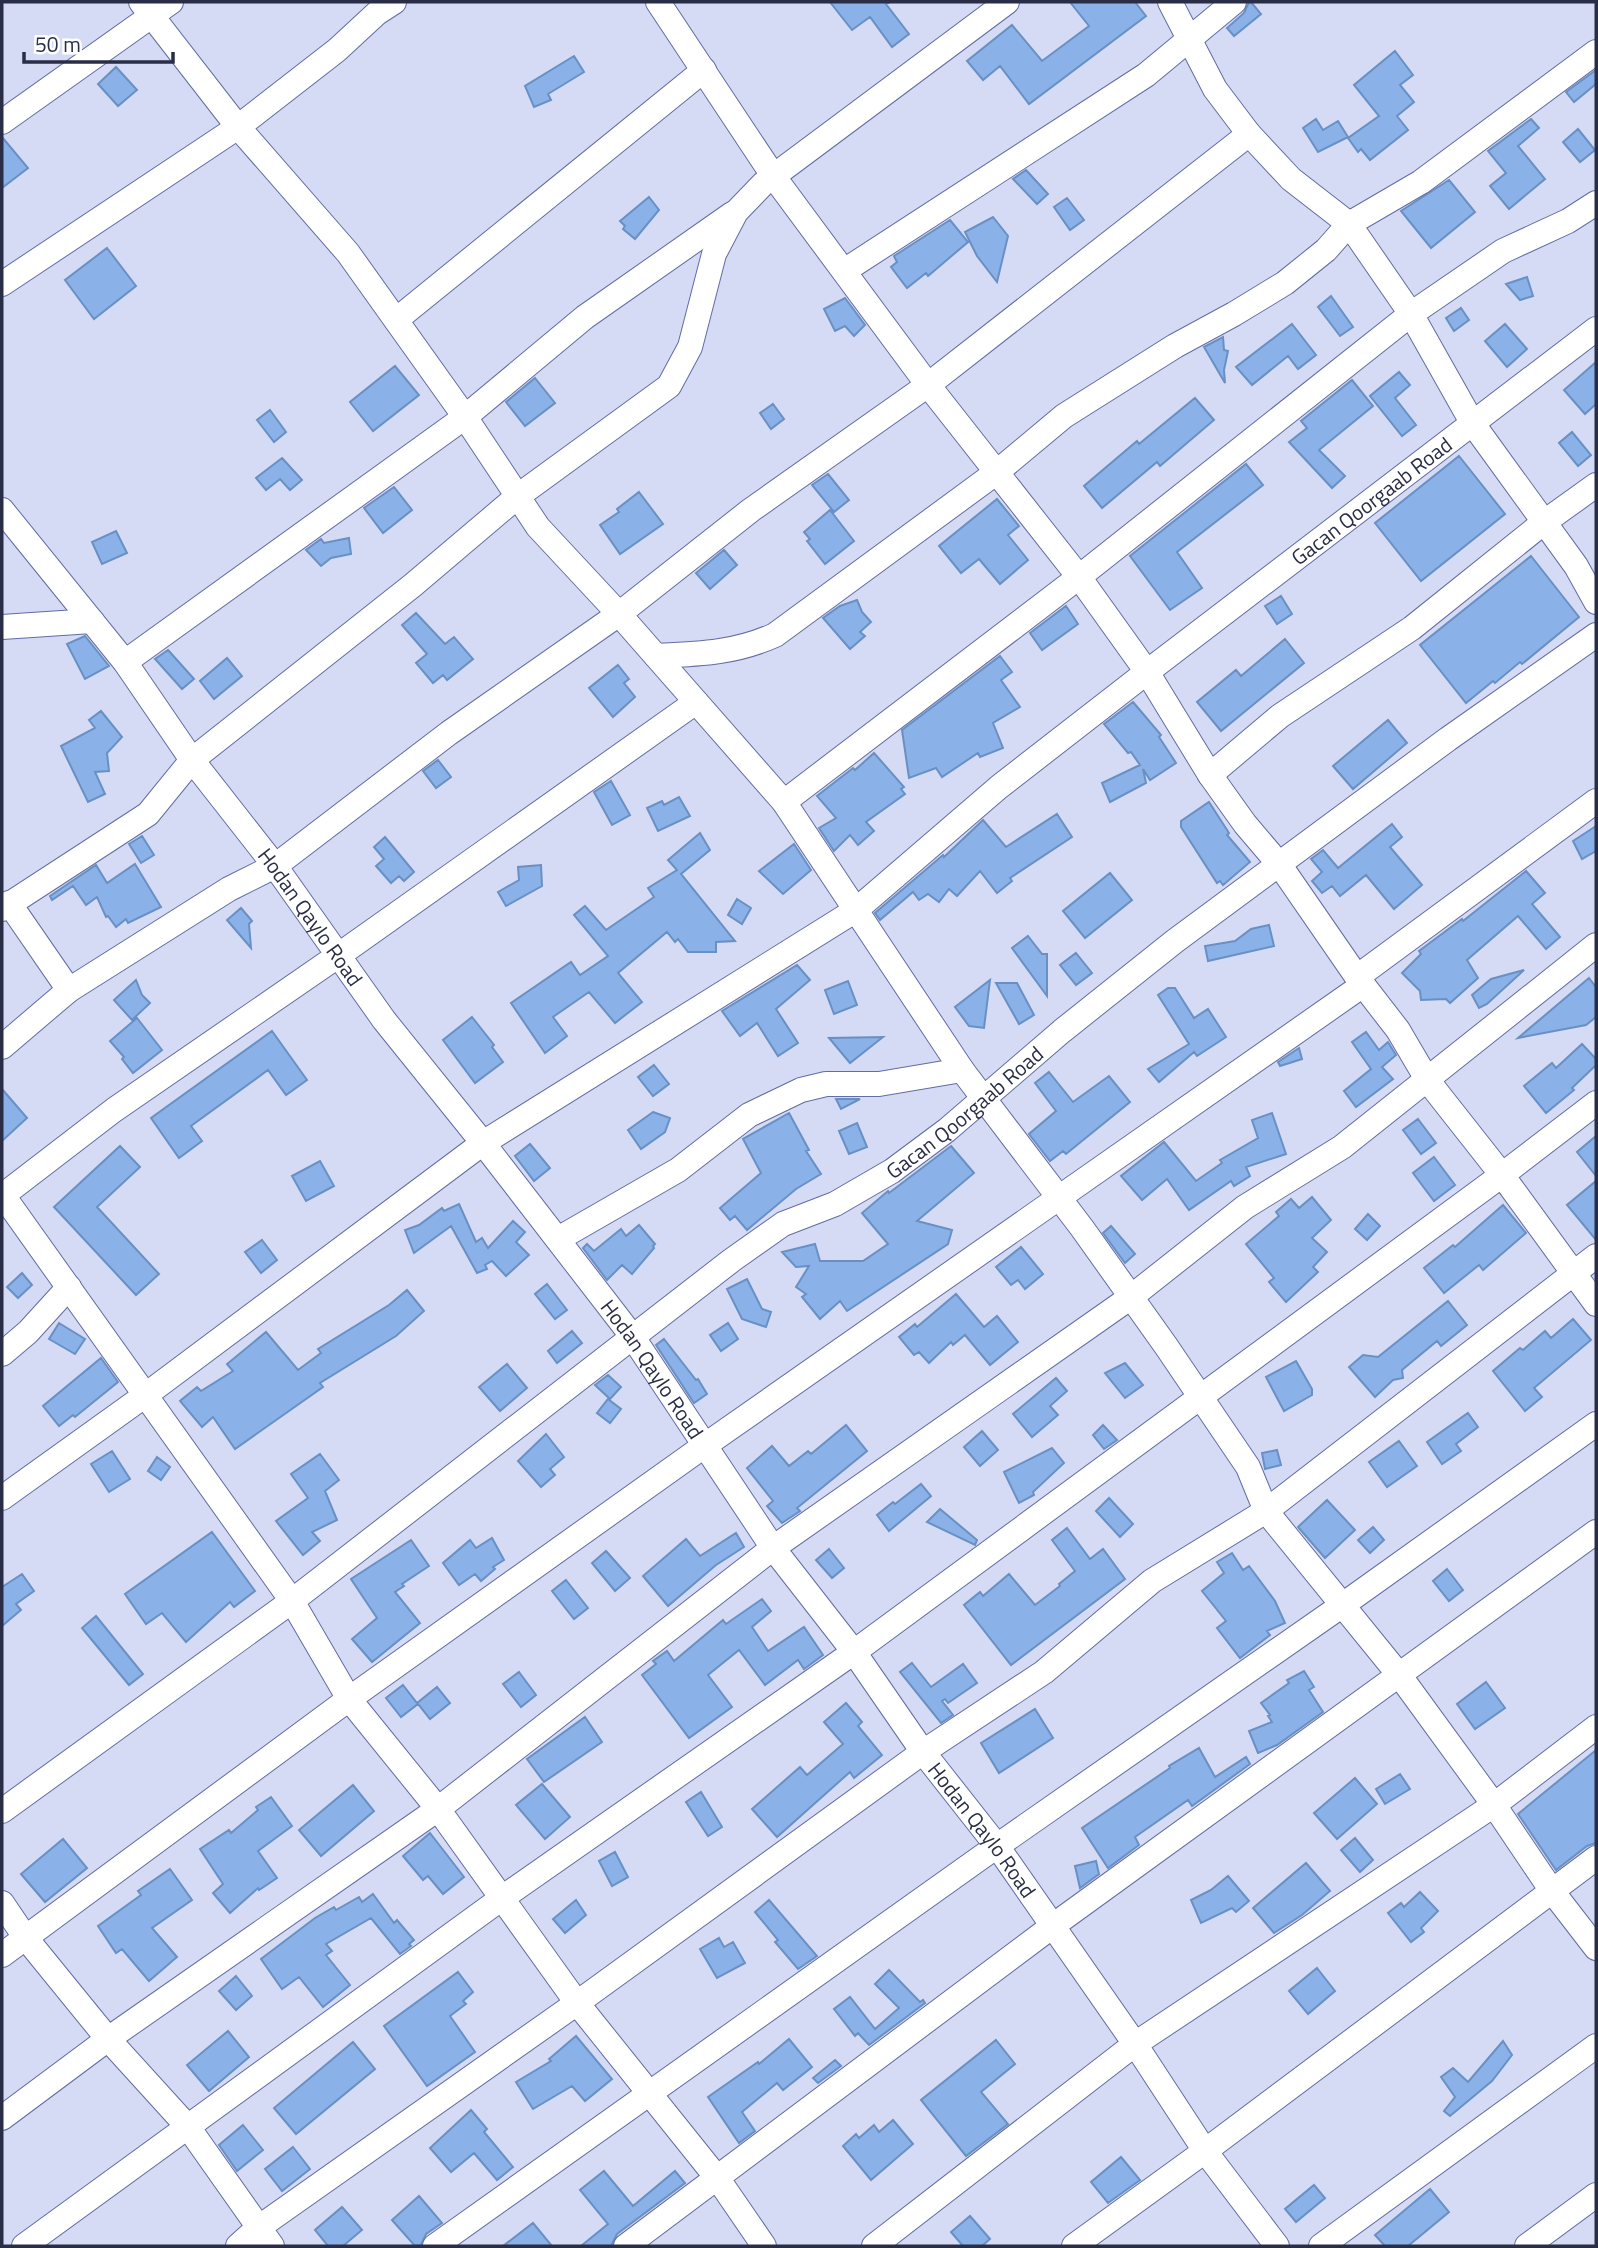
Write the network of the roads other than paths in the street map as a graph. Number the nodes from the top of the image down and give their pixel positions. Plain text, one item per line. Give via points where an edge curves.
1 (394, 2) edge
2 (659, 2) edge
3 (1007, 2) edge
4 (1170, 2) edge
5 (1234, 2) edge
6 (154, 7) edge
7 (1188, 39) junction
8 (1596, 52) edge
9 (704, 70) junction
10 (2, 122) edge
11 (238, 127) junction
12 (1249, 134) junction
13 (774, 177) junction
14 (1596, 203) edge
15 (736, 212) junction
16 (1349, 224) junction
17 (844, 271) junction
18 (2, 284) edge
19 (1411, 314) junction
20 (396, 320) junction
21 (1596, 329) edge
22 (928, 385) junction
23 (465, 417) junction
24 (1473, 424) junction
25 (997, 472) junction
26 (1596, 485) edge
27 (518, 496) junction
28 (2, 510) edge
29 (1543, 523) junction
30 (1586, 566) edge
31 (1079, 577) junction
32 (1596, 602) edge
33 (620, 614) junction
34 (92, 621) junction
35 (2, 627) edge
36 (1596, 635) edge
37 (656, 656) junction
38 (125, 662) junction
39 (1147, 672) junction
40 (696, 702) junction
41 (192, 760) junction
42 (1210, 775) junction
43 (1596, 801) edge
44 (784, 802) junction
45 (1279, 864) junction
46 (275, 866) junction
47 (6, 906) edge
48 (856, 910) junction
49 (1596, 945) edge
50 (339, 955) junction
51 (1360, 981) junction
52 (69, 990) junction
53 (2, 1047) edge
54 (961, 1070) junction
55 (1428, 1081) junction
56 (984, 1099) junction
57 (1596, 1102) edge
58 (482, 1143) junction
59 (1502, 1175) junction
60 (2, 1195) edge
61 (1059, 1199) junction
62 (558, 1239) junction
63 (1596, 1256) edge
64 (1572, 1273) junction
65 (69, 1287) junction
66 (1131, 1297) junction
67 (1596, 1304) edge
68 (632, 1336) junction
69 (2, 1354) edge
70 (146, 1394) junction
71 (1201, 1398) junction
72 (1596, 1424) edge
73 (704, 1446) junction
74 (2, 1498) edge
75 (1266, 1511) junction
76 (1596, 1532) edge
77 (773, 1548) junction
78 (292, 1601) junction
79 (1343, 1604) junction
80 (854, 1652) junction
81 (1400, 1676) junction
82 (349, 1699) junction
83 (1596, 1727) edge
84 (923, 1752) junction
85 (1494, 1805) junction
86 (438, 1809) junction
87 (2, 1811) edge
88 (997, 1846) junction
89 (1596, 1858) edge
90 (1552, 1891) junction
91 (502, 1898) junction
92 (2, 1903) edge
93 (1054, 1926) junction
94 (25, 1937) junction
95 (1596, 1948) edge
96 (2, 1955) edge
97 (577, 2003) junction
98 (108, 2039) junction
99 (1135, 2044) junction
100 (1596, 2046) edge
101 (649, 2096) junction
102 (2, 2118) edge
103 (188, 2127) junction
104 (1205, 2151) junction
105 (718, 2179) junction
106 (1596, 2195) edge
107 (265, 2237) edge
108 (24, 2246) edge
109 (238, 2246) edge
110 (435, 2246) edge
111 (626, 2246) edge
112 (764, 2246) edge
113 (874, 2246) edge
114 (1074, 2246) edge
115 (1277, 2246) edge
116 (1321, 2246) edge
117 (1527, 2246) edge

1 - 11 street
2 - 9 street
3 - 13 street
4 - 7 street
5 - 7 street
6 - 10 street
6 - 11 street
7 - 12 street via 1214,89
7 - 17 street via 1146,75
8 - 16 street via 1421,181
9 - 13 street
9 - 20 street
11 - 18 street
11 - 20 street via 348,253
12 - 16 street via 1291,179
12 - 22 street
13 - 15 street
13 - 17 street
14 - 19 street via 1503,251
15 - 23 street via 585,317
15 - 27 street via 714,254 690,346 669,386
16 - 19 street
16 - 25 street via 1284,283 1111,385 1064,416
17 - 22 street
19 - 24 street
19 - 31 street
20 - 23 street
21 - 24 street, Gacan Qoorgaab Road
22 - 25 street
22 - 33 street via 751,510
23 - 27 street
23 - 38 street
24 - 29 street
24 - 39 street, Gacan Qoorgaab Road
25 - 31 street
25 - 37 street via 775,635 751,646 715,653
26 - 29 street
27 - 33 street via 538,527
27 - 41 street
28 - 34 street, Hodan Qaylo Road
29 - 30 street
29 - 42 street via 1412,628 1280,716
30 - 32 street
31 - 39 street
31 - 44 street
33 - 37 street
33 - 46 street via 449,733
34 - 35 street
34 - 38 street, Hodan Qaylo Road
36 - 45 street, Gacan Qoorgaab Road
37 - 40 street
38 - 41 street, Hodan Qaylo Road
39 - 42 street
39 - 48 street, Gacan Qoorgaab Road via 999,787
40 - 44 street
40 - 50 street
41 - 46 street, Hodan Qaylo Road
41 - 47 street via 148,814
42 - 45 street
43 - 51 street
44 - 48 street
45 - 51 street
45 - 56 street, Gacan Qoorgaab Road via 1082,1014
46 - 50 street, Hodan Qaylo Road
46 - 52 street
47 - 52 street
48 - 54 street
48 - 58 street, Gacan Qoorgaab Road
49 - 55 street
50 - 58 street, Hodan Qaylo Road via 384,1020
50 - 60 street via 114,1110
51 - 55 street via 1398,1030
51 - 61 street
52 - 53 street
54 - 56 street
54 - 62 street via 879,1084 826,1084 801,1090 749,1115 678,1170
55 - 59 street
55 - 66 street via 1342,1147 1245,1207
56 - 61 street
56 - 68 street, Gacan Qoorgaab Road via 892,1171 835,1204 783,1224
57 - 59 street
58 - 62 street, Hodan Qaylo Road
58 - 70 street, Gacan Qoorgaab Road
59 - 64 street
59 - 71 street
60 - 65 street
61 - 66 street
61 - 73 street
62 - 68 street, Hodan Qaylo Road
63 - 64 street
64 - 67 street
64 - 75 street
65 - 69 street
65 - 70 street
66 - 71 street
66 - 77 street
68 - 73 street, Hodan Qaylo Road
68 - 78 street, Gacan Qoorgaab Road
70 - 74 street, Gacan Qoorgaab Road
70 - 78 street
71 - 75 street via 1248,1467
71 - 80 street
72 - 79 street
73 - 77 street, Hodan Qaylo Road
73 - 82 street
75 - 79 street
75 - 84 street via 1152,1581 1044,1672
76 - 81 street
77 - 80 street, Hodan Qaylo Road
77 - 86 street
78 - 82 street
78 - 87 street, Gacan Qoorgaab Road
79 - 81 street
79 - 88 street
80 - 84 street, Hodan Qaylo Road
80 - 91 street
81 - 85 street
81 - 93 street
82 - 86 street
82 - 94 street
83 - 85 street
84 - 88 street, Hodan Qaylo Road
84 - 97 street
85 - 90 street
85 - 99 street
86 - 91 street
86 - 98 street
88 - 93 street, Hodan Qaylo Road
88 - 101 street
89 - 90 street
90 - 95 street
90 - 104 street
91 - 97 street
91 - 103 street
92 - 94 street
93 - 99 street, Hodan Qaylo Road
93 - 105 street
94 - 96 street
94 - 98 street
97 - 101 street
97 - 107 street
98 - 102 street
98 - 103 street
99 - 104 street, Hodan Qaylo Road
99 - 113 street
100 - 116 street
101 - 105 street
101 - 110 street
103 - 107 street
103 - 108 street
104 - 114 street
104 - 115 street, Hodan Qaylo Road
105 - 111 street
105 - 112 street
106 - 117 street
107 - 109 street

